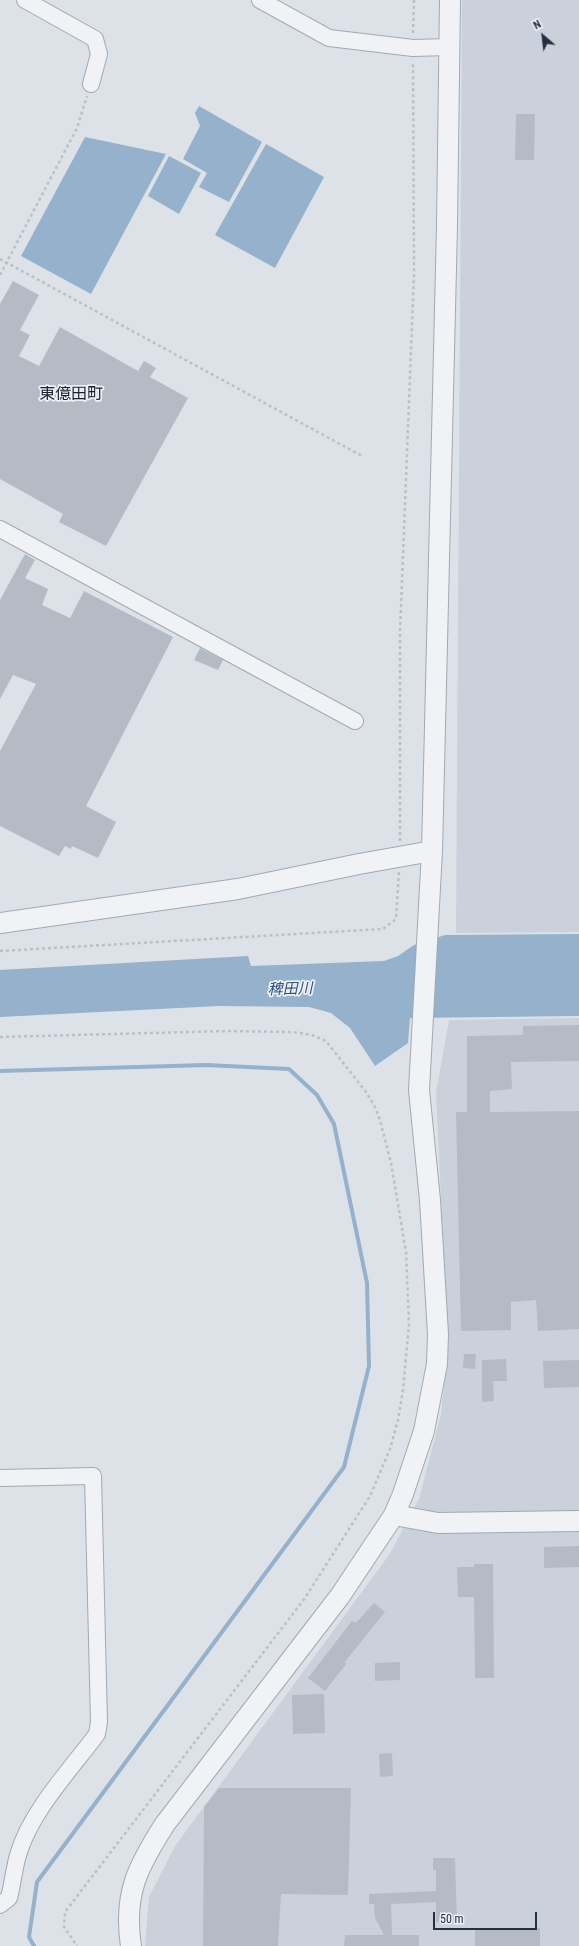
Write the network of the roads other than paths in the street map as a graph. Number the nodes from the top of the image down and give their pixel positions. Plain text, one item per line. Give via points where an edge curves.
1 (25, 0) edge
2 (260, 0) edge
3 (450, 0) edge
4 (449, 47) junction
5 (91, 84) road end
6 (0, 529) edge
7 (355, 721) dead end
8 (432, 851) junction
9 (0, 923) edge
10 (0, 1478) edge
11 (394, 1515) junction
12 (579, 1521) edge
13 (0, 1905) edge
14 (131, 1946) edge

1 - 5 street via 96,39 99,54
2 - 4 street via 329,38 413,48
3 - 4 street
4 - 8 street
6 - 7 street
8 - 9 street via 238,889
8 - 11 street via 419,1090 430,1200 438,1334 437,1364 424,1431
10 - 13 street via 93,1476 99,1722 97,1734 45,1803 28,1831 19,1852 10,1898
11 - 12 street via 438,1523
11 - 14 street via 340,1596 150,1848 136,1873 132,1889 129,1907

